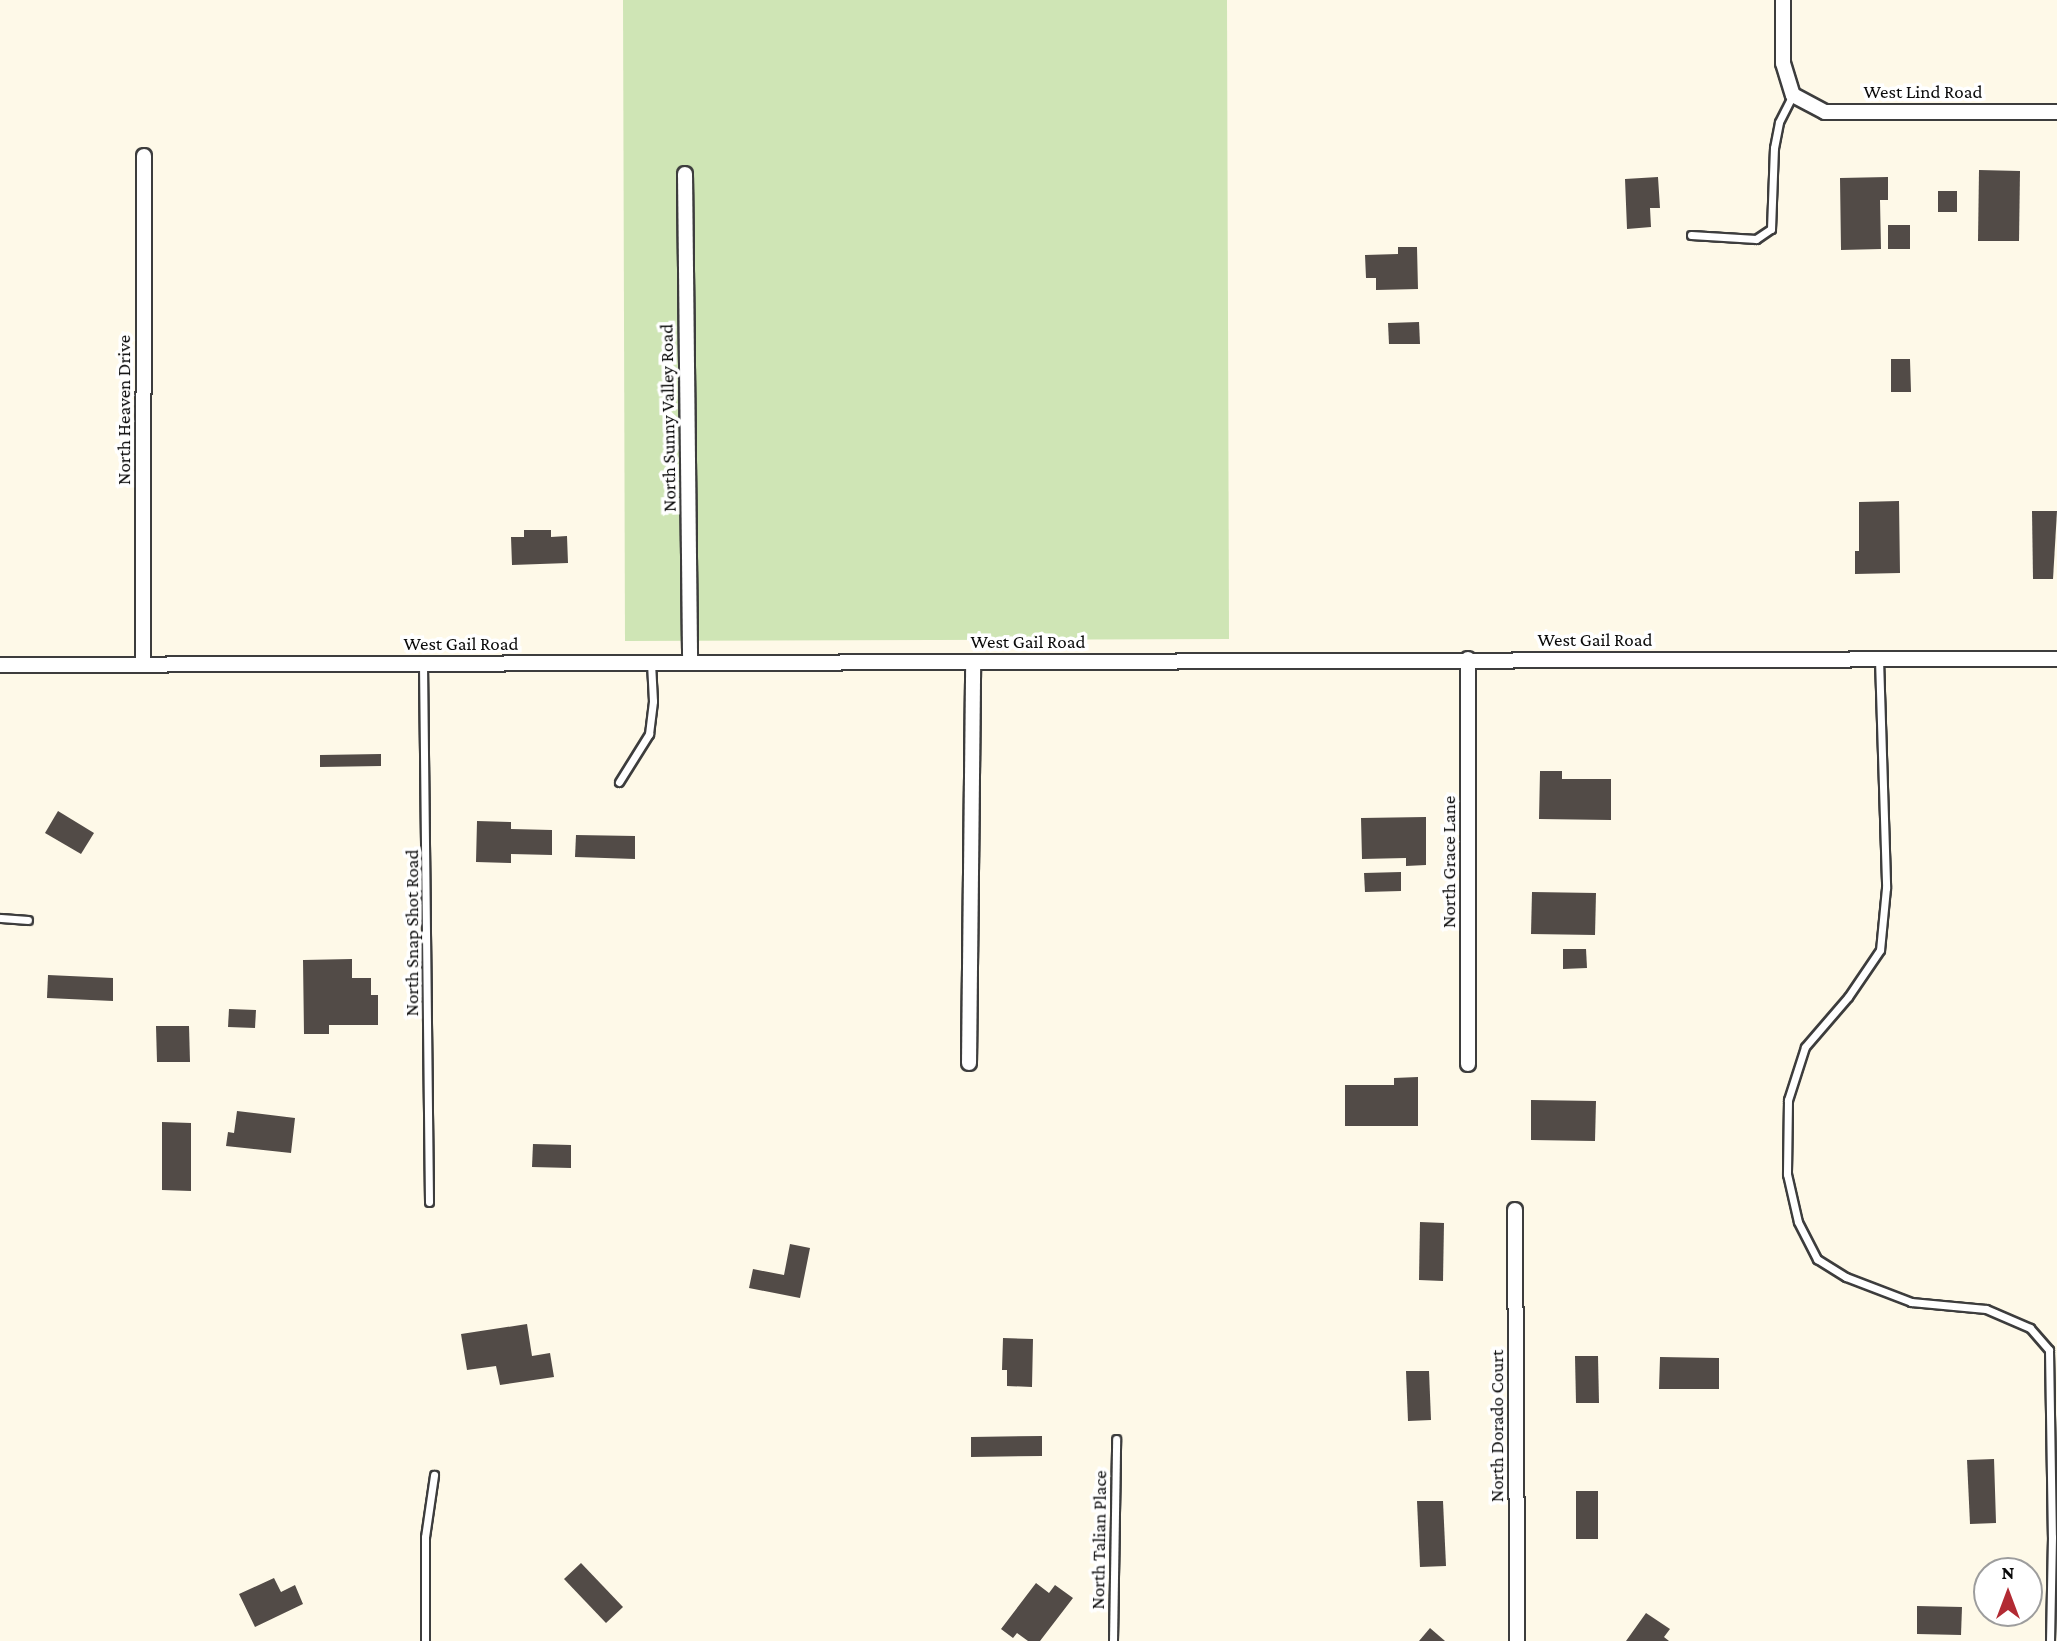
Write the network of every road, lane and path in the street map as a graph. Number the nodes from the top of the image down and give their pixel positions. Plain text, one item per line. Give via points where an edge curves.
1 (1783, 0) edge
2 (1793, 95) junction
3 (2057, 112) edge
4 (144, 156) dead end
5 (685, 174) dead end
6 (1691, 235) dead end
7 (1879, 658) junction
8 (1468, 659) junction
9 (2057, 659) edge
10 (973, 662) junction
11 (651, 663) junction
12 (690, 663) junction
13 (423, 664) junction
14 (0, 665) edge
15 (143, 665) junction
16 (619, 782) dead end
17 (0, 918) edge
18 (28, 920) dead end
19 (969, 1063) dead end
20 (1468, 1064) dead end
21 (429, 1202) dead end
22 (1515, 1210) dead end
23 (1116, 1439) dead end
24 (434, 1475) dead end
25 (425, 1641) edge
26 (1113, 1641) edge
27 (1517, 1641) edge
28 (2050, 1641) edge

1 - 2 street via 1783,63
2 - 3 street, West Lind Road via 1825,112
2 - 6 lane via 1779,122 1771,229 1756,239
4 - 15 street, North Heaven Drive
5 - 12 street, North Sunny Valley Road
7 - 8 street, West Gail Road
7 - 9 street, West Gail Road
7 - 28 lane via 1886,888 1880,950 1805,1047 1788,1100 1787,1174 1798,1222 1817,1259 1846,1277 1912,1303 1986,1309 2030,1328 2049,1350
8 - 10 street, West Gail Road
8 - 20 street, North Grace Lane
10 - 12 street, West Gail Road
10 - 19 street
11 - 12 street, West Gail Road
11 - 13 street, West Gail Road
11 - 16 lane via 649,733
13 - 15 street, West Gail Road
13 - 21 lane, North Snap Shot Road
14 - 15 street, West Gail Road
17 - 18 lane
22 - 27 street, North Dorado Court
23 - 26 lane, North Talian Place
24 - 25 lane via 425,1536

